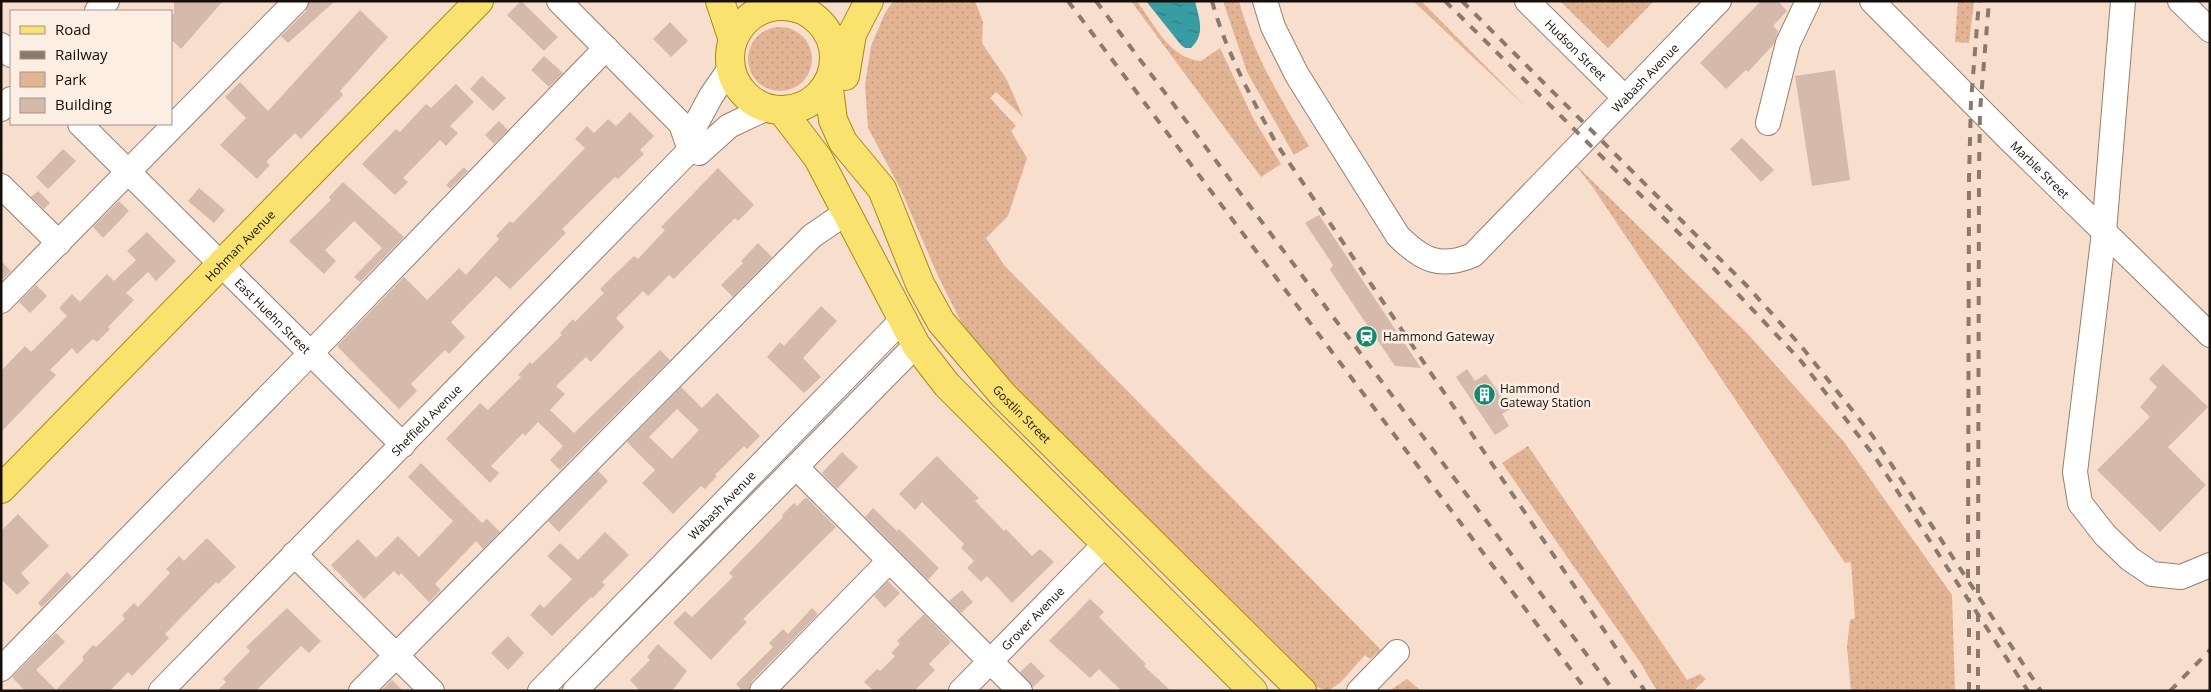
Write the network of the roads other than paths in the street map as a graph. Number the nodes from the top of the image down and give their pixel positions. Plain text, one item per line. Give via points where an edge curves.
1 (296, 1) edge
2 (479, 1) edge
3 (559, 1) edge
4 (720, 1) edge
5 (869, 1) edge
6 (1265, 1) edge
7 (1527, 1) edge
8 (1719, 1) edge
9 (1808, 1) edge
10 (1872, 1) edge
11 (2124, 1) edge
12 (2180, 1) edge
13 (788, 4) edge
14 (2210, 30) edge
15 (733, 40) junction
16 (843, 44) junction
17 (1, 45) edge
18 (606, 48) junction
19 (10, 54) edge
20 (731, 67) junction
21 (828, 82) junction
22 (1624, 97) junction
23 (10, 100) edge
24 (1, 109) edge
25 (774, 110) junction
26 (1768, 123) dead end
27 (81, 125) edge
28 (690, 150) junction
29 (129, 173) junction
30 (1, 186) edge
31 (882, 190) junction
32 (847, 212) junction
33 (2104, 232) junction
34 (59, 243) junction
35 (220, 266) junction
36 (1, 302) edge
37 (902, 320) junction
38 (2210, 335) edge
39 (916, 345) junction
40 (310, 354) junction
41 (403, 445) junction
42 (796, 467) junction
43 (1, 489) edge
44 (1105, 544) junction
45 (294, 554) junction
46 (889, 560) junction
47 (2210, 566) edge
48 (1397, 652) dead end
49 (396, 655) junction
50 (990, 660) junction
51 (1, 669) edge
52 (160, 691) edge
53 (361, 691) edge
54 (432, 691) edge
55 (540, 691) edge
56 (575, 691) edge
57 (762, 691) edge
58 (961, 691) edge
59 (1020, 691) edge
60 (1253, 691) edge
61 (1302, 691) edge
62 (1359, 691) edge

1 - 29 street
2 - 35 main road, Hohman Avenue
3 - 18 street
4 - 15 main road
5 - 16 main road
6 - 22 street, Wabash Avenue via 1273,27 1297,75 1398,236 1420,255 1445,263 1473,255
7 - 22 street, Hudson Street
8 - 22 street, Wabash Avenue
9 - 26 street via 1788,43
10 - 33 street, Marble Street
11 - 33 street
12 - 14 street
13 - 15 main road via 754,14
13 - 16 main road via 810,15 831,39
15 - 20 main road
16 - 21 main road
16 - 31 main road via 849,121 872,163
17 - 19 street
18 - 28 street via 681,124
18 - 40 street
20 - 25 main road via 743,92 754,102
20 - 28 street via 689,137
21 - 25 main road via 810,103 796,109
21 - 31 main road, Gostlin Street via 833,120 843,142
23 - 24 street
25 - 28 street, Sheffield Avenue via 729,126 699,152
25 - 32 main road via 818,158
27 - 29 street, East Huehn Street
28 - 41 street, Sheffield Avenue
29 - 34 street
29 - 35 street, East Huehn Street
30 - 34 street
31 - 61 main road, Gostlin Street via 920,284 941,322 979,369
32 - 37 main road
32 - 49 street via 812,236
33 - 38 street, Marble Street
33 - 47 street via 2076,472 2080,503 2130,559 2152,574 2181,578
34 - 36 street
35 - 40 street, East Huehn Street
35 - 43 main road, Hohman Avenue
37 - 39 main road
37 - 55 street, Wabash Avenue
39 - 42 street
39 - 44 main road via 967,407
40 - 41 street, East Huehn Street
40 - 51 street
41 - 45 street, Sheffield Avenue
42 - 46 street
42 - 56 street
44 - 50 street, Grover Avenue
44 - 60 main road
45 - 49 street
45 - 52 street, Sheffield Avenue
46 - 50 street
46 - 57 street
48 - 62 street
49 - 53 street
49 - 54 street
50 - 58 street, Grover Avenue
50 - 59 street

